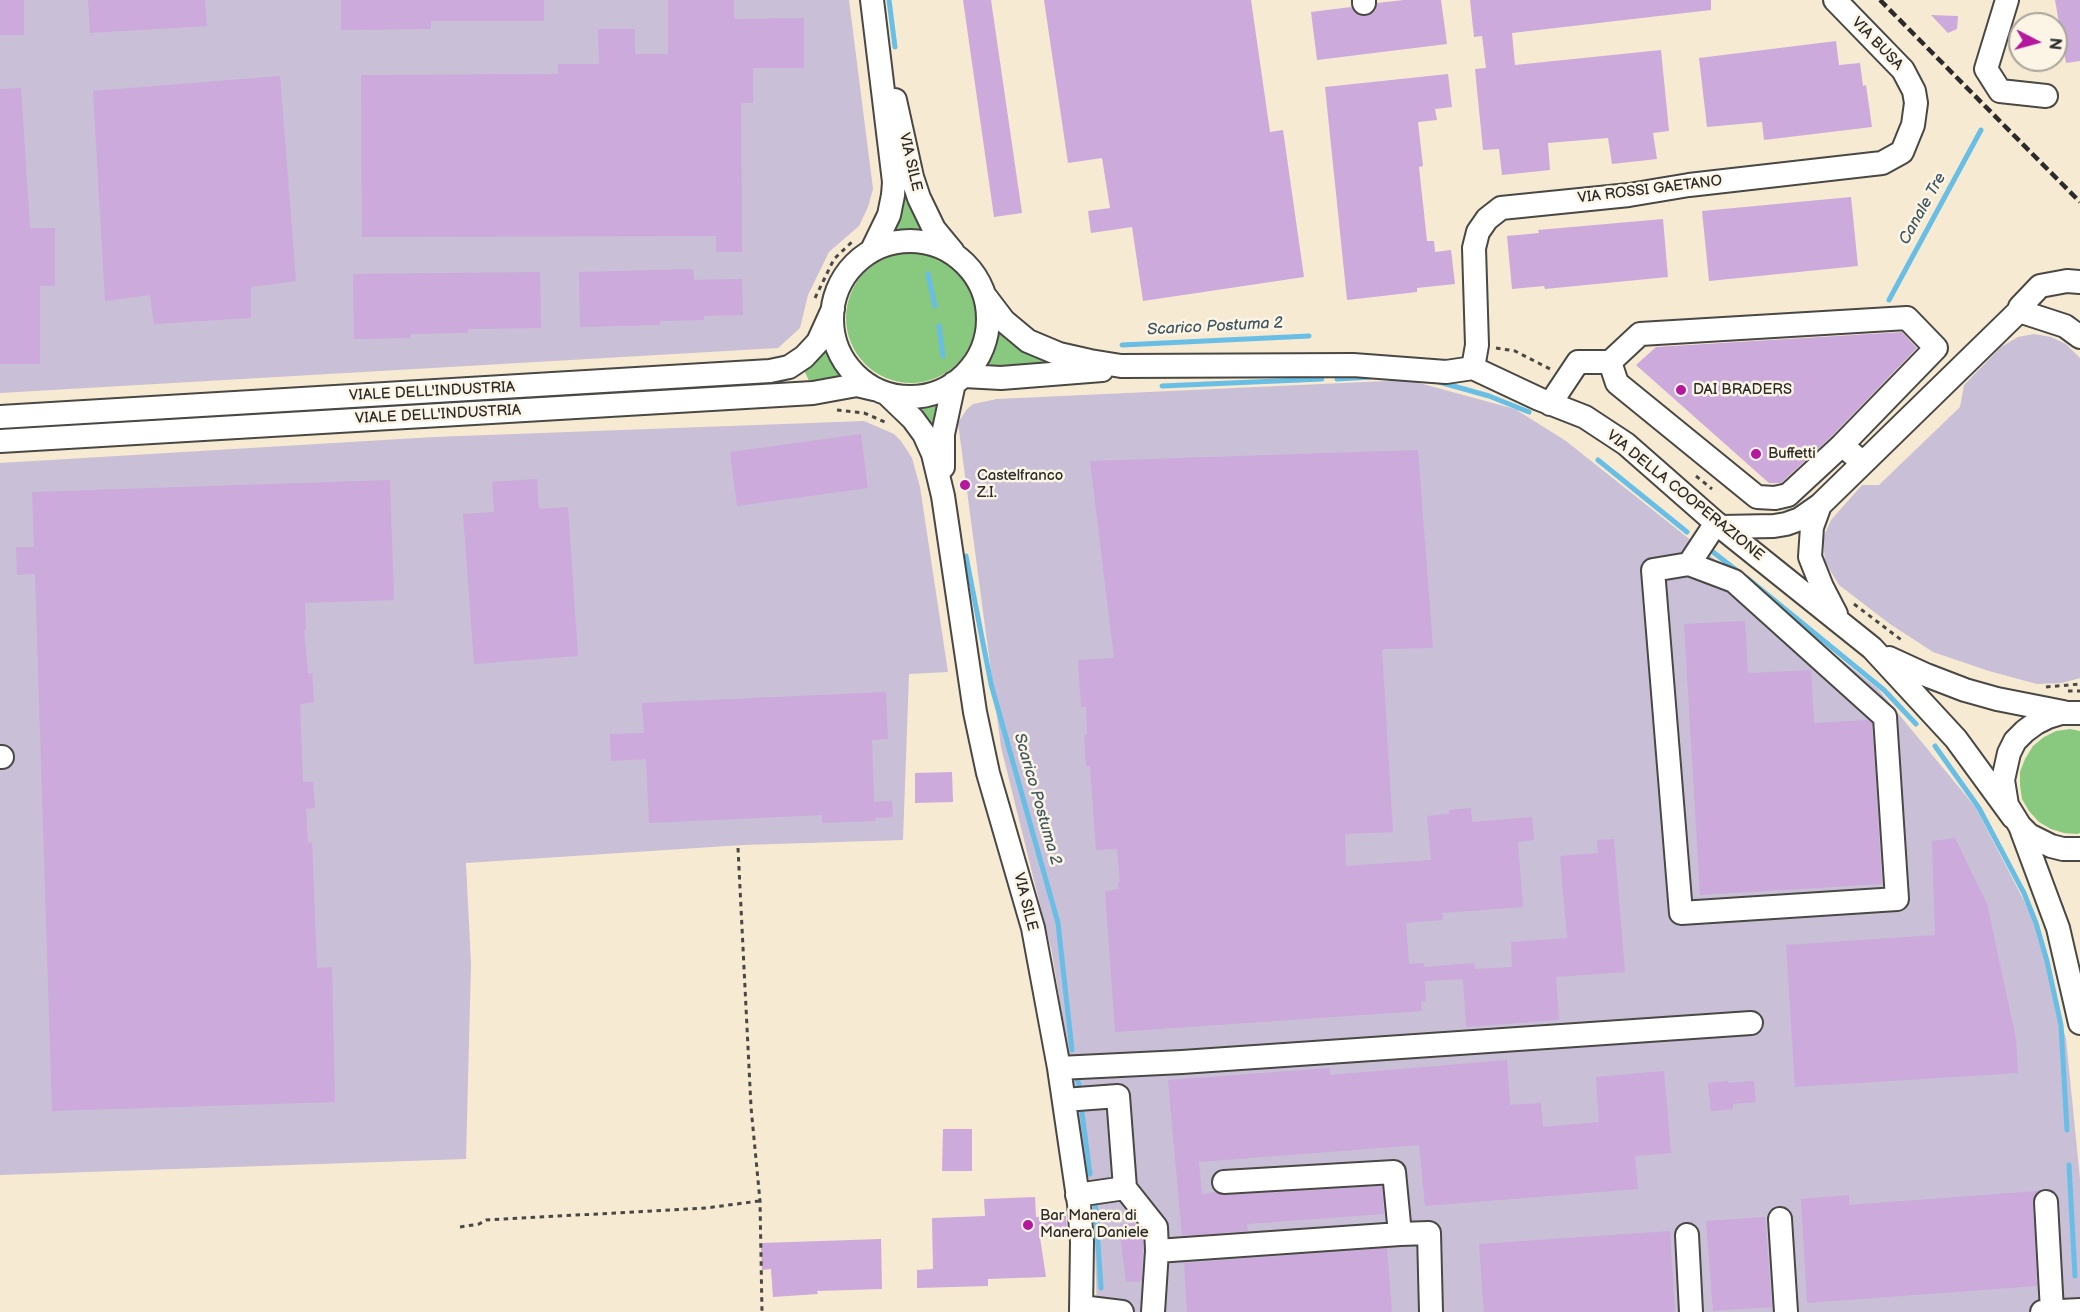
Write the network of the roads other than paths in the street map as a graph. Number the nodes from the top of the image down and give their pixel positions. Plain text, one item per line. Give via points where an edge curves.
1 (872, 0) edge
2 (1835, 0) edge
3 (2007, 0) edge
4 (881, 61) junction
5 (1914, 91) joint
6 (2046, 96) dead end
7 (885, 122) junction
8 (912, 177) junction
9 (865, 243) junction
10 (956, 255) junction
11 (2080, 282) edge
12 (985, 296) junction
13 (823, 306) junction
14 (2019, 311) junction
15 (2080, 337) edge
16 (1610, 362) junction
17 (1121, 366) junction
18 (1473, 368) junction
19 (959, 379) junction
20 (881, 391) junction
21 (1550, 404) junction
22 (0, 417) edge
23 (0, 441) edge
24 (1842, 445) junction
25 (1863, 463) junction
26 (944, 496) junction
27 (1820, 505) junction
28 (1718, 525) junction
29 (1689, 564) junction
30 (1841, 623) junction
31 (1872, 648) junction
32 (2076, 712) edge
33 (2016, 822) junction
34 (2080, 849) edge
35 (1751, 1023) dead end
36 (2080, 1023) edge
37 (1059, 1068) junction
38 (1064, 1100) junction
39 (1224, 1182) dead end
40 (1125, 1188) junction
41 (1077, 1194) junction
42 (2046, 1202) dead end
43 (1780, 1219) dead end
44 (1400, 1234) junction
45 (1687, 1235) dead end
46 (1157, 1251) junction
47 (1081, 1310) edge
48 (2080, 1310) edge
49 (2052, 1311) edge
50 (1122, 1312) edge
51 (1153, 1312) edge
52 (1431, 1312) edge
53 (1691, 1312) edge
54 (1786, 1312) edge
55 (2042, 1312) edge

1 - 4 street, VIA SILE
2 - 5 street, VIA BUSA via 1903,70
3 - 6 street via 1986,69 2000,91
4 - 7 street, VIA SILE
4 - 8 street, VIA SILE via 899,114
5 - 18 street, VIA ROSSI GAETANO via 1915,115 1910,136 1902,152 1882,163 1501,208 1487,219 1473,248 1477,345
7 - 8 street via 892,123 900,159
7 - 9 street, VIA SILE via 893,195 889,215
8 - 10 street, VIA SILE via 926,215
9 - 10 street via 921,241
9 - 13 street
10 - 12 street via 974,273
11 - 14 street via 2040,286
12 - 17 street via 1007,324 1036,345 1059,354
12 - 19 street via 986,339 979,356
13 - 20 street via 841,355 855,374
13 - 22 street, VIALE DELL'INDUSTRIA via 818,342 789,367 770,371
14 - 15 street via 2066,326
14 - 25 street
16 - 21 street via 1578,362
16 - 24 street via 1617,383 1757,497 1788,495
16 - 24 street via 1640,334 1907,318 1935,348
17 - 18 street via 1353,364 1446,372
17 - 19 street
18 - 21 street, VIA DELLA COOPERAZIONE
19 - 20 street via 937,392 917,397
19 - 26 street, VIA SILE via 943,434
20 - 23 street, VIALE DELL'INDUSTRIA via 857,386 813,393
20 - 26 street, VIA SILE via 913,419 924,435
21 - 28 street, VIA DELLA COOPERAZIONE via 1585,417 1626,444
24 - 25 street
25 - 27 street
26 - 37 street, VIA SILE via 975,712 988,773 1033,928
27 - 28 street via 1800,519 1780,525
27 - 30 street via 1812,527 1810,557
28 - 29 street
28 - 30 street, VIA DELLA COOPERAZIONE
29 - 29 street via 1734,581 1885,717 1897,898 1681,913 1653,570
30 - 31 street, VIA DELLA COOPERAZIONE
31 - 32 street, VIA DELLA COOPERAZIONE via 1965,690
31 - 33 street, VIA DELLA COOPERAZIONE via 1956,739
32 - 33 street via 2048,717 2015,741 2003,780
33 - 34 street via 2039,842
33 - 36 street, VIA DELLA COOPERAZIONE via 2058,928
35 - 37 street
37 - 38 street, VIA SILE
38 - 40 street via 1118,1096
38 - 41 street, VIA SILE
39 - 44 street via 1394,1172
40 - 41 street
40 - 46 street via 1156,1227
41 - 47 street, VIA SILE via 1082,1242
42 - 49 street
43 - 54 street
44 - 46 street
44 - 52 street via 1429,1233
45 - 53 street
46 - 51 street
47 - 50 street
48 - 49 street
49 - 55 street

